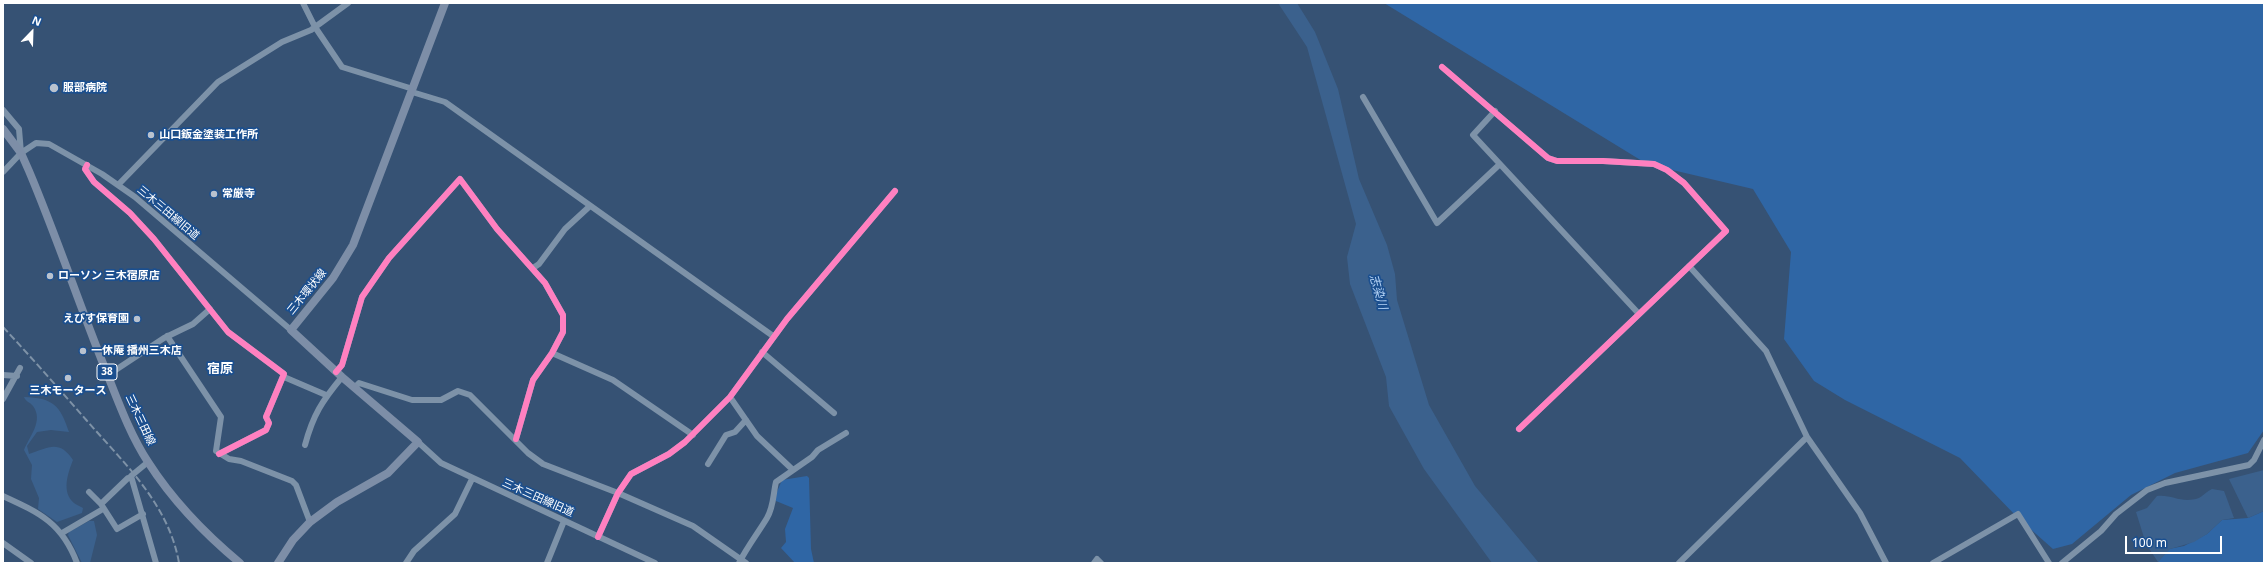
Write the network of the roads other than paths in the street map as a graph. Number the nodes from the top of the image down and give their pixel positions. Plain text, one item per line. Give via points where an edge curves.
1 (303, 3) edge
2 (348, 3) edge
3 (445, 3) edge
4 (316, 27) junction
5 (1442, 66) dead end
6 (412, 90) junction
7 (1363, 97) dead end
8 (3, 110) edge
9 (1495, 111) junction
10 (3, 129) edge
11 (20, 153) junction
12 (1500, 164) junction
13 (87, 165) junction
14 (3, 172) edge
15 (118, 185) junction
16 (894, 190) dead end
17 (590, 206) junction
18 (1689, 266) junction
19 (533, 268) junction
20 (210, 309) junction
21 (1639, 314) junction
22 (291, 330) junction
23 (167, 336) junction
24 (773, 336) junction
25 (762, 352) junction
26 (552, 353) junction
27 (20, 368) dead end
28 (3, 375) edge
29 (108, 375) junction
30 (339, 375) junction
31 (16, 376) junction
32 (284, 377) junction
33 (355, 387) junction
34 (326, 395) junction
35 (730, 397) junction
36 (3, 399) edge
37 (834, 414) dead end
38 (746, 420) junction
39 (1519, 429) dead end
40 (846, 433) dead end
41 (693, 435) junction
42 (1807, 437) junction
43 (516, 439) junction
44 (2264, 440) edge
45 (418, 442) junction
46 (305, 445) dead end
47 (219, 454) junction
48 (148, 462) junction
49 (708, 464) dead end
50 (793, 470) junction
51 (131, 478) junction
52 (472, 479) junction
53 (89, 492) dead end
54 (618, 493) junction
55 (3, 496) edge
56 (102, 507) junction
57 (143, 514) junction
58 (564, 521) junction
59 (310, 522) junction
60 (62, 533) junction
61 (598, 537) junction
62 (3, 543) edge
63 (740, 561) edge
64 (31, 563) edge
65 (77, 563) edge
66 (156, 563) edge
67 (240, 563) edge
68 (278, 563) edge
69 (406, 563) edge
70 (547, 563) edge
71 (655, 563) edge
72 (746, 563) edge
73 (1094, 563) edge
74 (1101, 563) edge
75 (1679, 563) edge
76 (1886, 563) edge
77 (1932, 563) edge
78 (2049, 563) edge
79 (2062, 563) edge

1 - 4 street
2 - 4 street
3 - 6 main road, 三木環状線
4 - 6 street via 342,67
4 - 15 street via 282,42 218,82
5 - 9 street
6 - 17 street via 445,102
6 - 22 main road, 三木環状線 via 353,245 333,278
7 - 12 street via 1437,223
8 - 11 street via 19,129
9 - 12 street via 1473,135
9 - 18 street via 1548,158 1557,161 1654,164 1668,170 1684,183 1726,230
10 - 11 main road, 三木三田線 / 38
11 - 13 street, 三木三田線旧道 via 36,143 49,144
11 - 14 street, 三木三田線旧道
11 - 29 main road, 三木三田線 / 38 via 48,216
12 - 21 street
13 - 15 street, 三木三田線旧道
13 - 20 street via 85,168 94,182 130,213 154,239
15 - 22 street, 三木三田線旧道 via 158,214
16 - 24 street
17 - 19 street via 565,229 539,264
17 - 24 street
18 - 21 street
18 - 42 street via 1766,351
19 - 26 street via 545,282 562,315 563,332
19 - 30 street via 492,223 460,179 389,258 362,298
20 - 23 street via 193,324
20 - 32 street via 228,332 278,369
21 - 39 street
22 - 30 main road, 三木環状線
23 - 29 street
23 - 47 street via 221,417 216,446
24 - 25 street
25 - 35 street
25 - 37 street
26 - 41 street via 613,380
26 - 43 street via 533,380
27 - 31 street
28 - 31 street
29 - 48 main road, 三木三田線 / 38 via 132,433
30 - 33 main road, 三木環状線
30 - 34 street
31 - 36 street
32 - 34 street
32 - 47 street via 266,417 266,430
33 - 43 street via 359,383 412,400 441,400 458,391 470,395
33 - 45 main road, 三木環状線
34 - 46 street via 312,420
35 - 38 street
35 - 41 street
38 - 49 street via 735,432 726,435
38 - 50 street via 757,436
40 - 50 street via 818,450
41 - 54 street via 669,454 631,474
42 - 75 street
42 - 76 street via 1860,513
43 - 54 street via 528,453 543,464
44 - 79 street via 2249,465 2164,483 2147,490
45 - 52 street, 三木三田線旧道 via 441,463
45 - 59 main road via 388,473 337,502
47 - 59 street via 292,481 296,485
48 - 51 street
48 - 67 main road, 三木三田線 / 38 via 173,497 197,524
50 - 63 street via 776,482 774,498 767,517
51 - 56 street via 128,478
51 - 57 street
52 - 58 street, 三木三田線旧道
52 - 69 street via 455,514 414,551
53 - 56 street
54 - 61 street
54 - 63 street via 693,526
55 - 60 street via 47,519
56 - 57 street via 117,529
56 - 60 street
57 - 66 street
58 - 61 street, 三木三田線旧道
58 - 70 street
59 - 68 main road via 293,540
60 - 65 street
61 - 71 street, 三木三田線旧道
62 - 64 street
63 - 72 street
73 - 74 street via 1097,559
77 - 78 street via 2018,514

